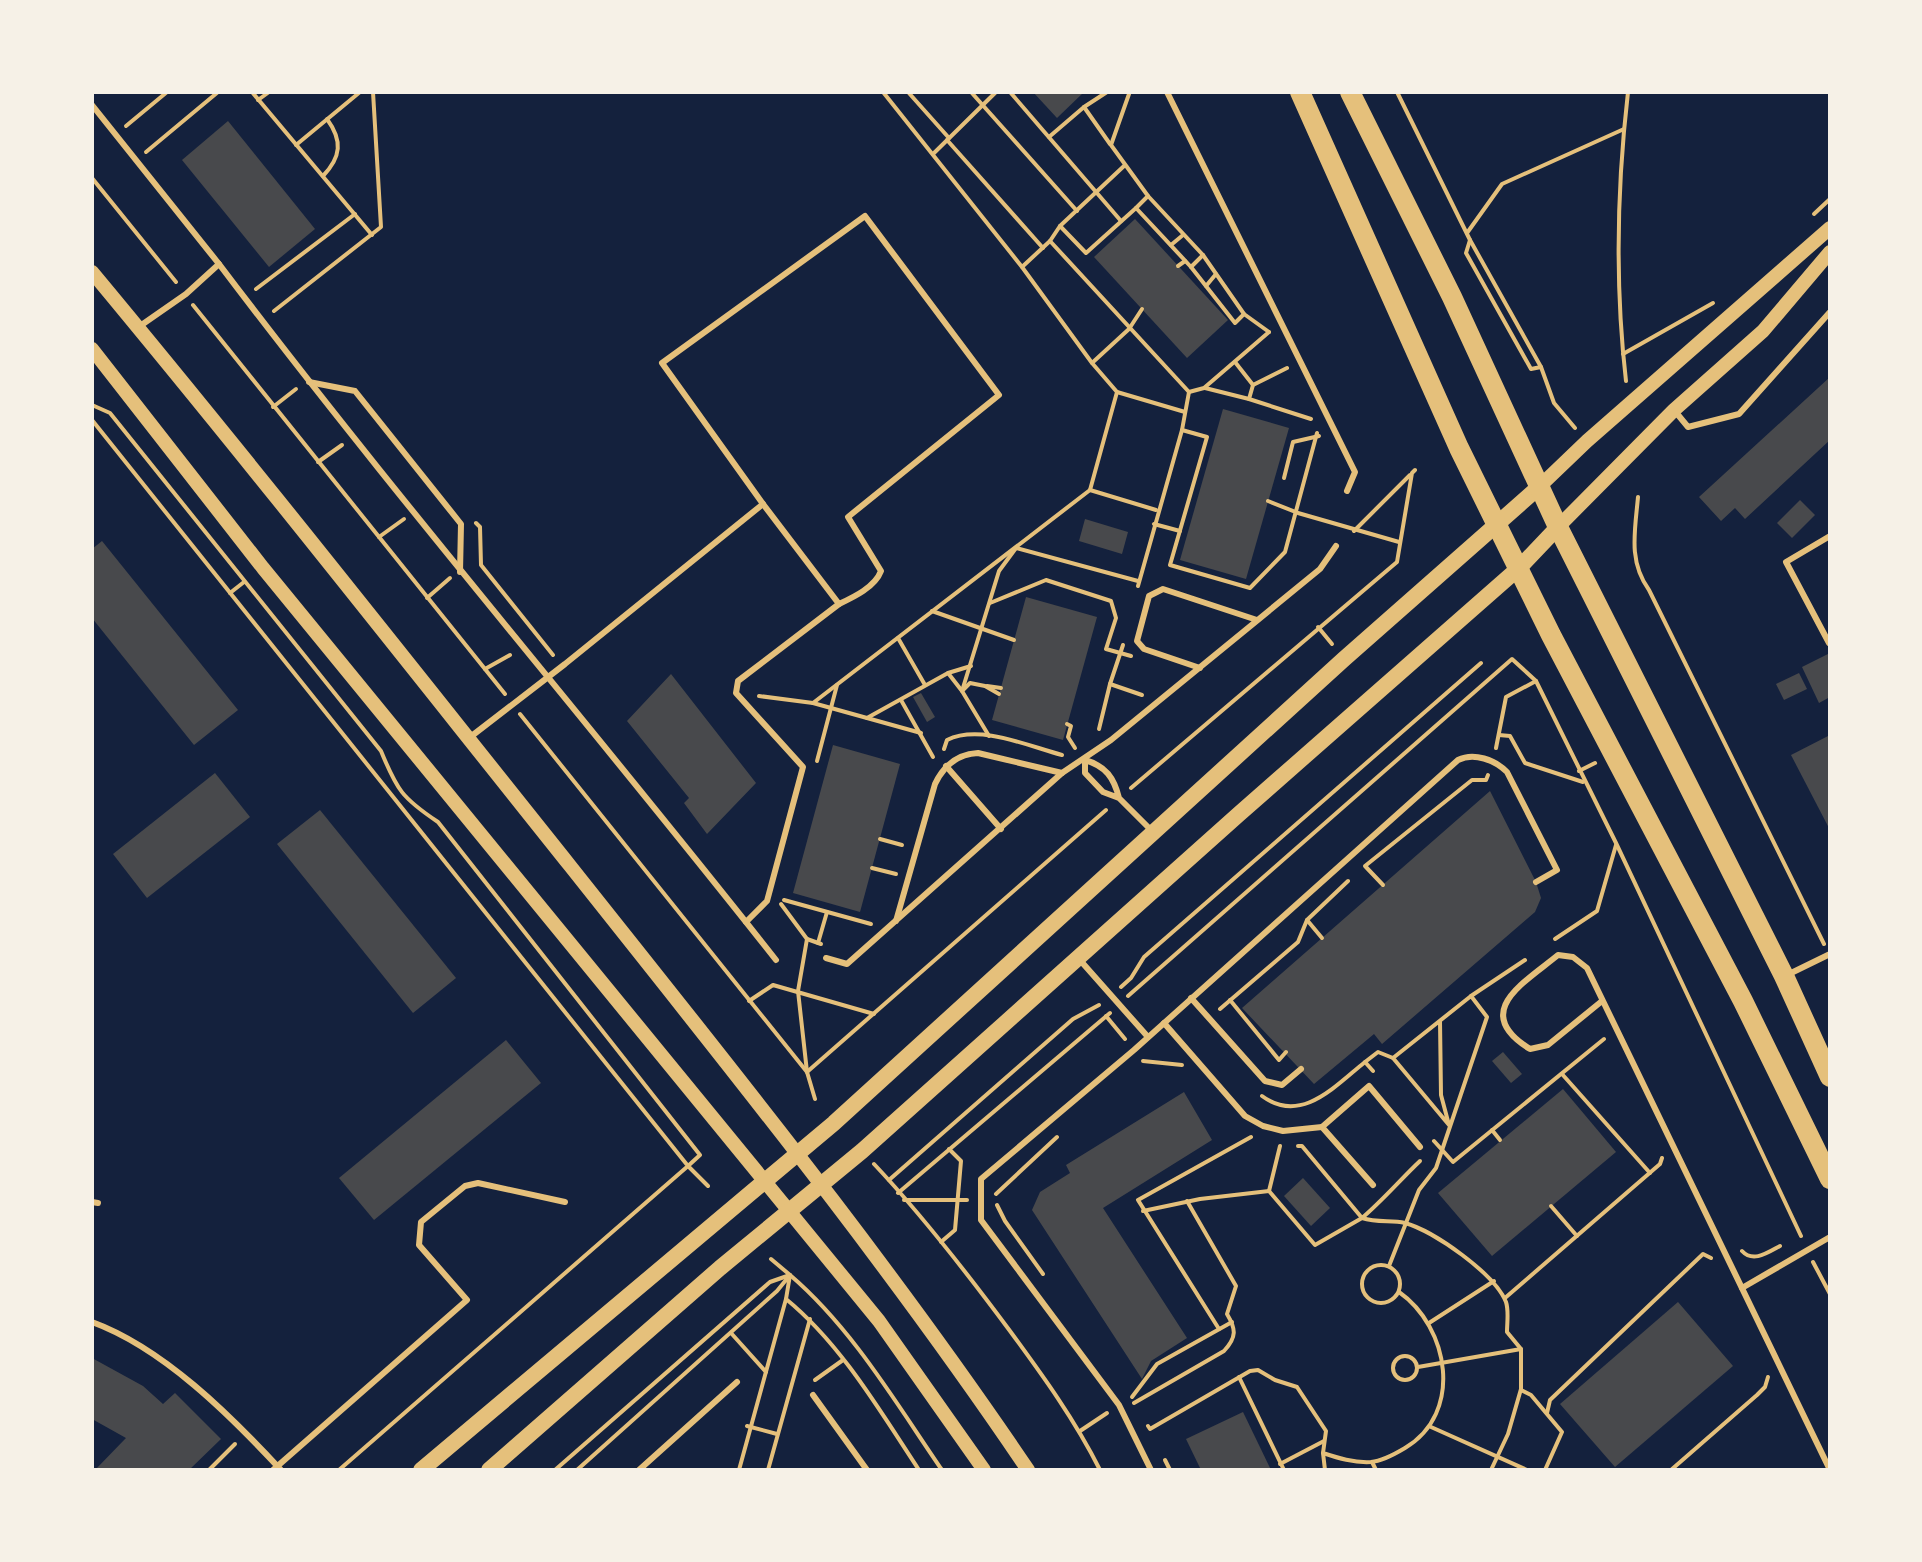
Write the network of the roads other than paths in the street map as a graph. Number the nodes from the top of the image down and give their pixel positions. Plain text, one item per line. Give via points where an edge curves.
1 (1167, 92) edge
2 (1300, 92) edge
3 (1350, 92) edge
4 (92, 105) edge
5 (1830, 228) edge
6 (1830, 252) edge
7 (219, 264) junction
8 (92, 272) edge
9 (1830, 312) edge
10 (138, 328) junction
11 (92, 349) edge
12 (308, 382) junction
13 (1674, 410) junction
14 (1539, 487) junction
15 (1347, 491) dead end
16 (763, 504) junction
17 (1499, 524) junction
18 (1558, 527) junction
19 (1830, 536) edge
20 (1336, 546) dead end
21 (1520, 567) junction
22 (460, 572) junction
23 (839, 604) junction
24 (1257, 620) junction
25 (1829, 643) edge
26 (1200, 668) junction
27 (549, 677) junction
28 (469, 738) junction
29 (1085, 760) junction
30 (942, 766) junction
31 (1062, 773) junction
32 (1119, 798) junction
33 (1001, 829) junction
34 (1154, 834) junction
35 (1536, 882) dead end
36 (896, 921) junction
37 (746, 922) junction
38 (1830, 954) edge
39 (826, 958) dead end
40 (1079, 959) junction
41 (776, 960) dead end
42 (1784, 976) junction
43 (1191, 998) junction
44 (1602, 1001) junction
45 (1164, 1023) junction
46 (1148, 1037) junction
47 (1828, 1066) edge
48 (1301, 1069) dead end
49 (1322, 1127) junction
50 (1420, 1147) dead end
51 (797, 1153) junction
52 (1830, 1179) edge
53 (765, 1181) junction
54 (822, 1184) junction
55 (1373, 1185) dead end
56 (565, 1202) dead end
57 (789, 1211) junction
58 (1830, 1237) edge
59 (1742, 1288) junction
60 (92, 1322) edge
61 (737, 1382) dead end
62 (813, 1395) dead end
63 (278, 1469) edge
64 (421, 1470) edge
65 (489, 1470) edge
66 (639, 1470) edge
67 (867, 1470) edge
68 (984, 1470) edge
69 (1028, 1470) edge
70 (1151, 1470) edge
71 (1830, 1470) edge

1 - 15 lane via 1355,472
2 - 17 main road via 1459,448
3 - 14 main road
4 - 7 lane
5 - 14 street
6 - 13 street via 1763,331
7 - 10 lane
7 - 12 lane
8 - 10 street
9 - 13 lane via 1739,414 1688,427
10 - 28 street
11 - 53 street via 263,568
12 - 22 lane
12 - 22 lane via 355,391 365,403 461,524
13 - 18 street
14 - 17 main road
14 - 18 main road
16 - 23 lane
16 - 23 lane via 662,363 865,216 999,395 848,517 881,571 857,595
16 - 27 lane
17 - 21 main road
17 - 34 main road
18 - 21 main road
18 - 42 main road
19 - 25 lane via 1786,562
20 - 24 lane via 1320,569
21 - 40 main road
21 - 52 main road
22 - 27 lane
23 - 37 lane via 738,681 736,693 803,767 767,901
24 - 26 lane
24 - 26 lane via 1163,589 1149,596 1137,641 1144,649
26 - 29 lane
27 - 28 lane
27 - 37 lane
28 - 51 street
29 - 31 lane
29 - 32 lane via 1115,780
29 - 32 lane via 1085,773 1103,792
30 - 31 lane via 978,753
30 - 33 lane
30 - 36 lane
31 - 33 lane
32 - 34 lane
33 - 36 lane
34 - 51 main road
35 - 43 lane via 1557,870 1507,772 1494,761 1467,755
36 - 39 lane via 847,964
37 - 41 lane
38 - 42 lane
40 - 46 lane
40 - 54 main road
42 - 47 main road
43 - 45 lane
43 - 48 lane via 1265,1081 1282,1085
44 - 44 lane via 1587,968 1573,957 1558,955 1512,992 1502,1007 1503,1019 1508,1032 1530,1049 1548,1045
44 - 59 lane
45 - 46 lane
45 - 49 lane via 1245,1116 1283,1131
46 - 70 lane via 981,1179 981,1220 1119,1405
49 - 50 lane via 1369,1086
49 - 55 lane
51 - 53 main road
51 - 54 street
53 - 57 street
53 - 64 main road
54 - 57 main road
54 - 69 street
56 - 63 lane via 478,1183 465,1186 421,1222 419,1245 467,1300
57 - 65 main road
57 - 68 street via 879,1321
58 - 59 lane
59 - 71 lane
60 - 63 lane via 178,1370
61 - 66 lane
62 - 67 lane

